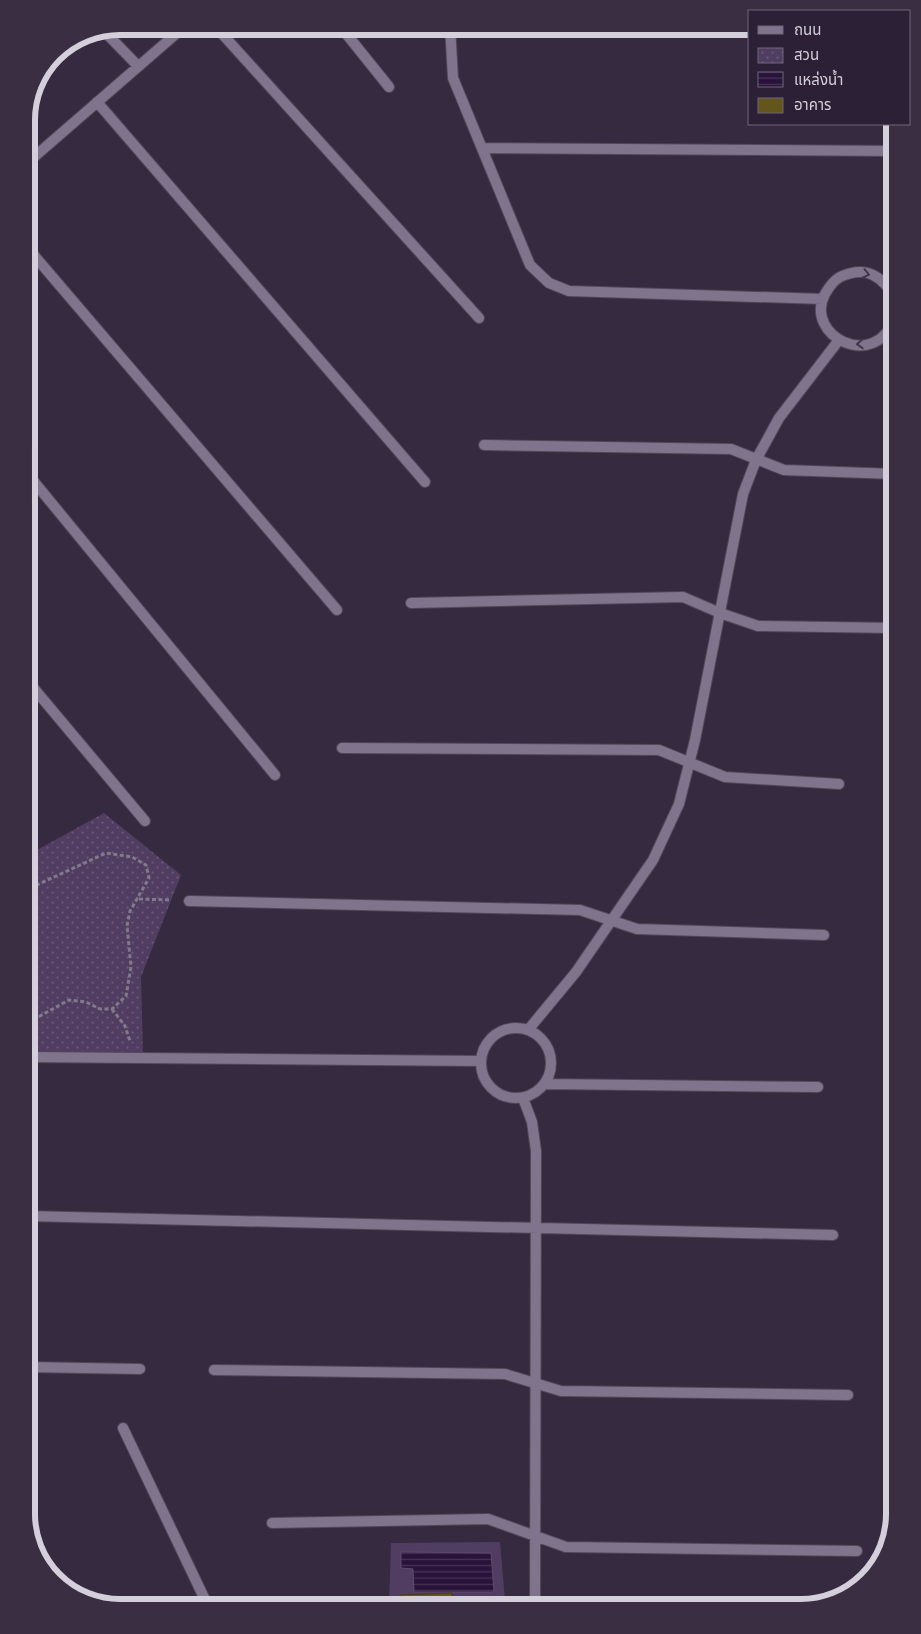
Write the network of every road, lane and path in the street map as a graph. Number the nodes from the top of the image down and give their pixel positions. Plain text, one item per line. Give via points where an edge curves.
1 (174, 35) edge
2 (223, 35) edge
3 (347, 35) edge
4 (451, 35) edge
5 (109, 36) edge
6 (138, 66) junction
7 (389, 87) dead end
8 (97, 102) junction
9 (482, 148) junction
10 (886, 151) edge
11 (35, 156) edge
12 (35, 257) edge
13 (886, 285) edge
14 (823, 298) junction
15 (479, 318) dead end
16 (886, 334) edge
17 (839, 340) junction
18 (484, 445) dead end
19 (756, 460) junction
20 (886, 474) edge
21 (424, 482) dead end
22 (35, 483) edge
23 (410, 603) dead end
24 (337, 610) dead end
25 (720, 613) junction
26 (886, 628) edge
27 (35, 690) edge
28 (342, 748) dead end
29 (690, 763) junction
30 (275, 775) dead end
31 (839, 784) dead end
32 (145, 821) dead end
33 (35, 886) edge
34 (139, 899) junction
35 (190, 901) joint
36 (611, 921) junction
37 (824, 935) dead end
38 (112, 1009) junction
39 (35, 1017) edge
40 (528, 1030) junction
41 (35, 1057) edge
42 (136, 1057) junction
43 (481, 1061) junction
44 (546, 1084) junction
45 (818, 1087) dead end
46 (523, 1098) junction
47 (35, 1216) edge
48 (536, 1228) junction
49 (833, 1235) dead end
50 (35, 1367) edge
51 (140, 1369) dead end
52 (214, 1370) dead end
53 (535, 1383) junction
54 (848, 1395) dead end
55 (123, 1428) dead end
56 (272, 1523) dead end
57 (534, 1536) junction
58 (857, 1551) dead end
59 (204, 1599) edge
60 (534, 1599) edge

1 - 6 street
2 - 15 street
3 - 7 street
4 - 9 street via 454,78
5 - 6 street
6 - 8 street
8 - 11 street
8 - 21 street
9 - 10 street
9 - 14 street via 530,265 549,283 569,291
12 - 24 street
14 -> 13 street via 828,287 848,273 873,275
14 - 17 street via 824,323
16 -> 17 street via 862,346
17 - 19 street via 779,418
18 - 19 street via 731,449
19 - 20 street via 784,470
19 - 25 street via 743,494
22 - 30 street
23 - 25 street via 683,597
25 - 26 street via 758,626
25 - 29 street
27 - 32 street
28 - 29 street via 658,750
29 - 31 street via 724,777
29 - 36 street via 679,804 653,860
33 - 34 path via 106,853 132,857 146,865 149,878
34 - 35 path
34 - 38 path via 130,911 126,926 131,968 126,996
35 - 36 street via 580,910
36 - 37 street via 637,929
36 - 40 street via 576,972
38 - 39 path via 69,1000
38 - 42 path via 125,1026
40 - 43 street via 516,1028 494,1035 486,1044
40 - 44 street via 543,1039 551,1054 552,1066
41 - 42 street
42 - 43 street
43 - 46 street via 484,1078 491,1088 500,1095
44 - 45 street
44 - 46 street
46 - 48 street via 532,1122 536,1151
47 - 48 street
48 - 49 street
48 - 53 street
50 - 51 street
52 - 53 street via 505,1374
53 - 54 street via 561,1391
53 - 57 street
55 - 59 street
56 - 57 street via 488,1519
57 - 58 street via 566,1547
57 - 60 street

